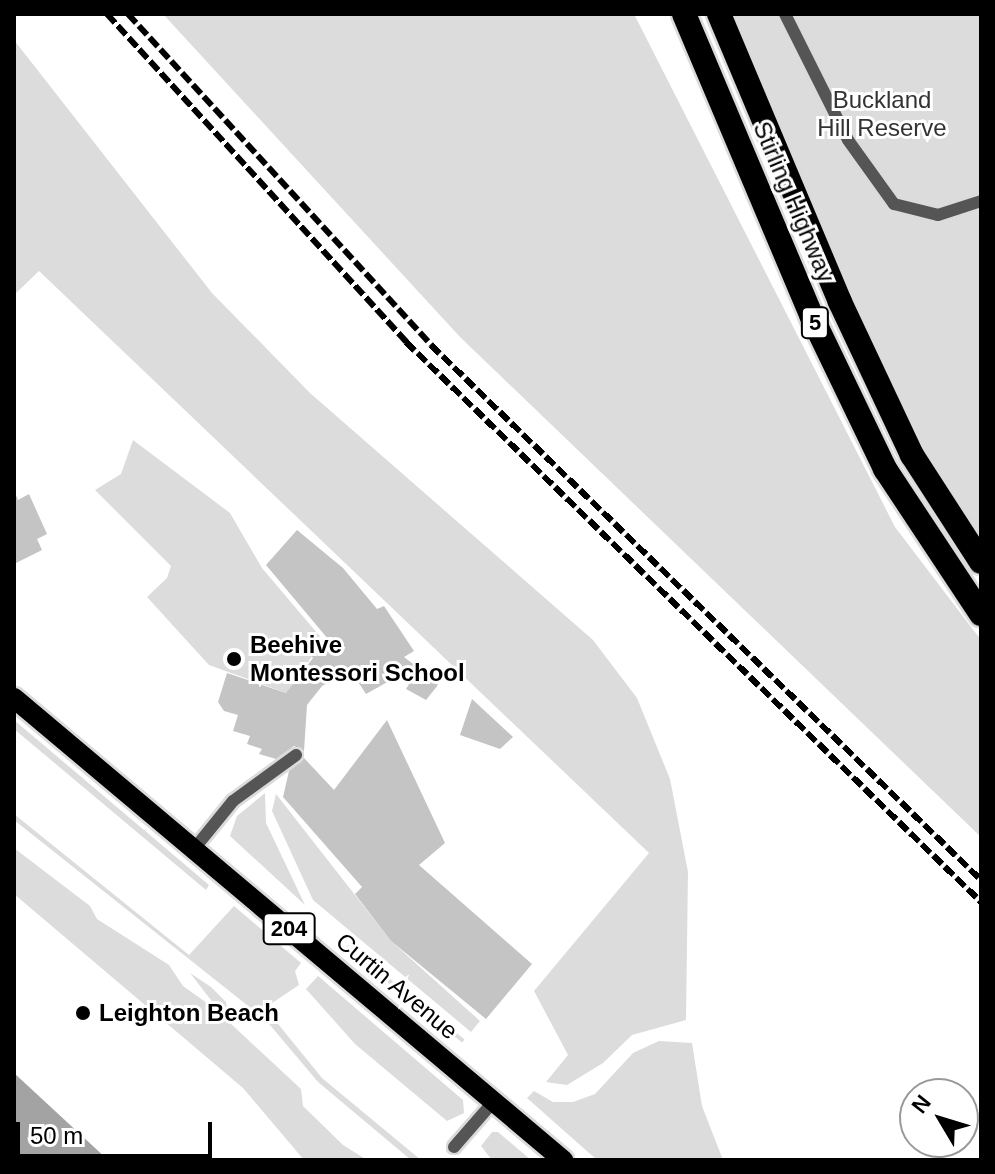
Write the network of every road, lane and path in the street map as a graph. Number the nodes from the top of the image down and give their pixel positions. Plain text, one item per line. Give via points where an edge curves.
1 (684, 14) edge
2 (719, 14) edge
3 (785, 14) edge
4 (981, 201) edge
5 (981, 562) edge
6 (981, 614) edge
7 (14, 698) edge
8 (296, 755) dead end
9 (194, 849) junction
10 (494, 1101) junction
11 (454, 1147) dead end
12 (563, 1160) edge

1 - 6 highway, Stirling Highway / 5 via 812,317 885,469
2 - 5 highway, Stirling Highway / 5 via 840,302 912,455
3 - 4 lane via 848,140 894,204 938,215
7 - 9 main road, Curtin Avenue / 204
8 - 9 lane via 233,801
9 - 10 main road, Curtin Avenue / 204
10 - 11 lane
10 - 12 main road, Curtin Avenue / 204

